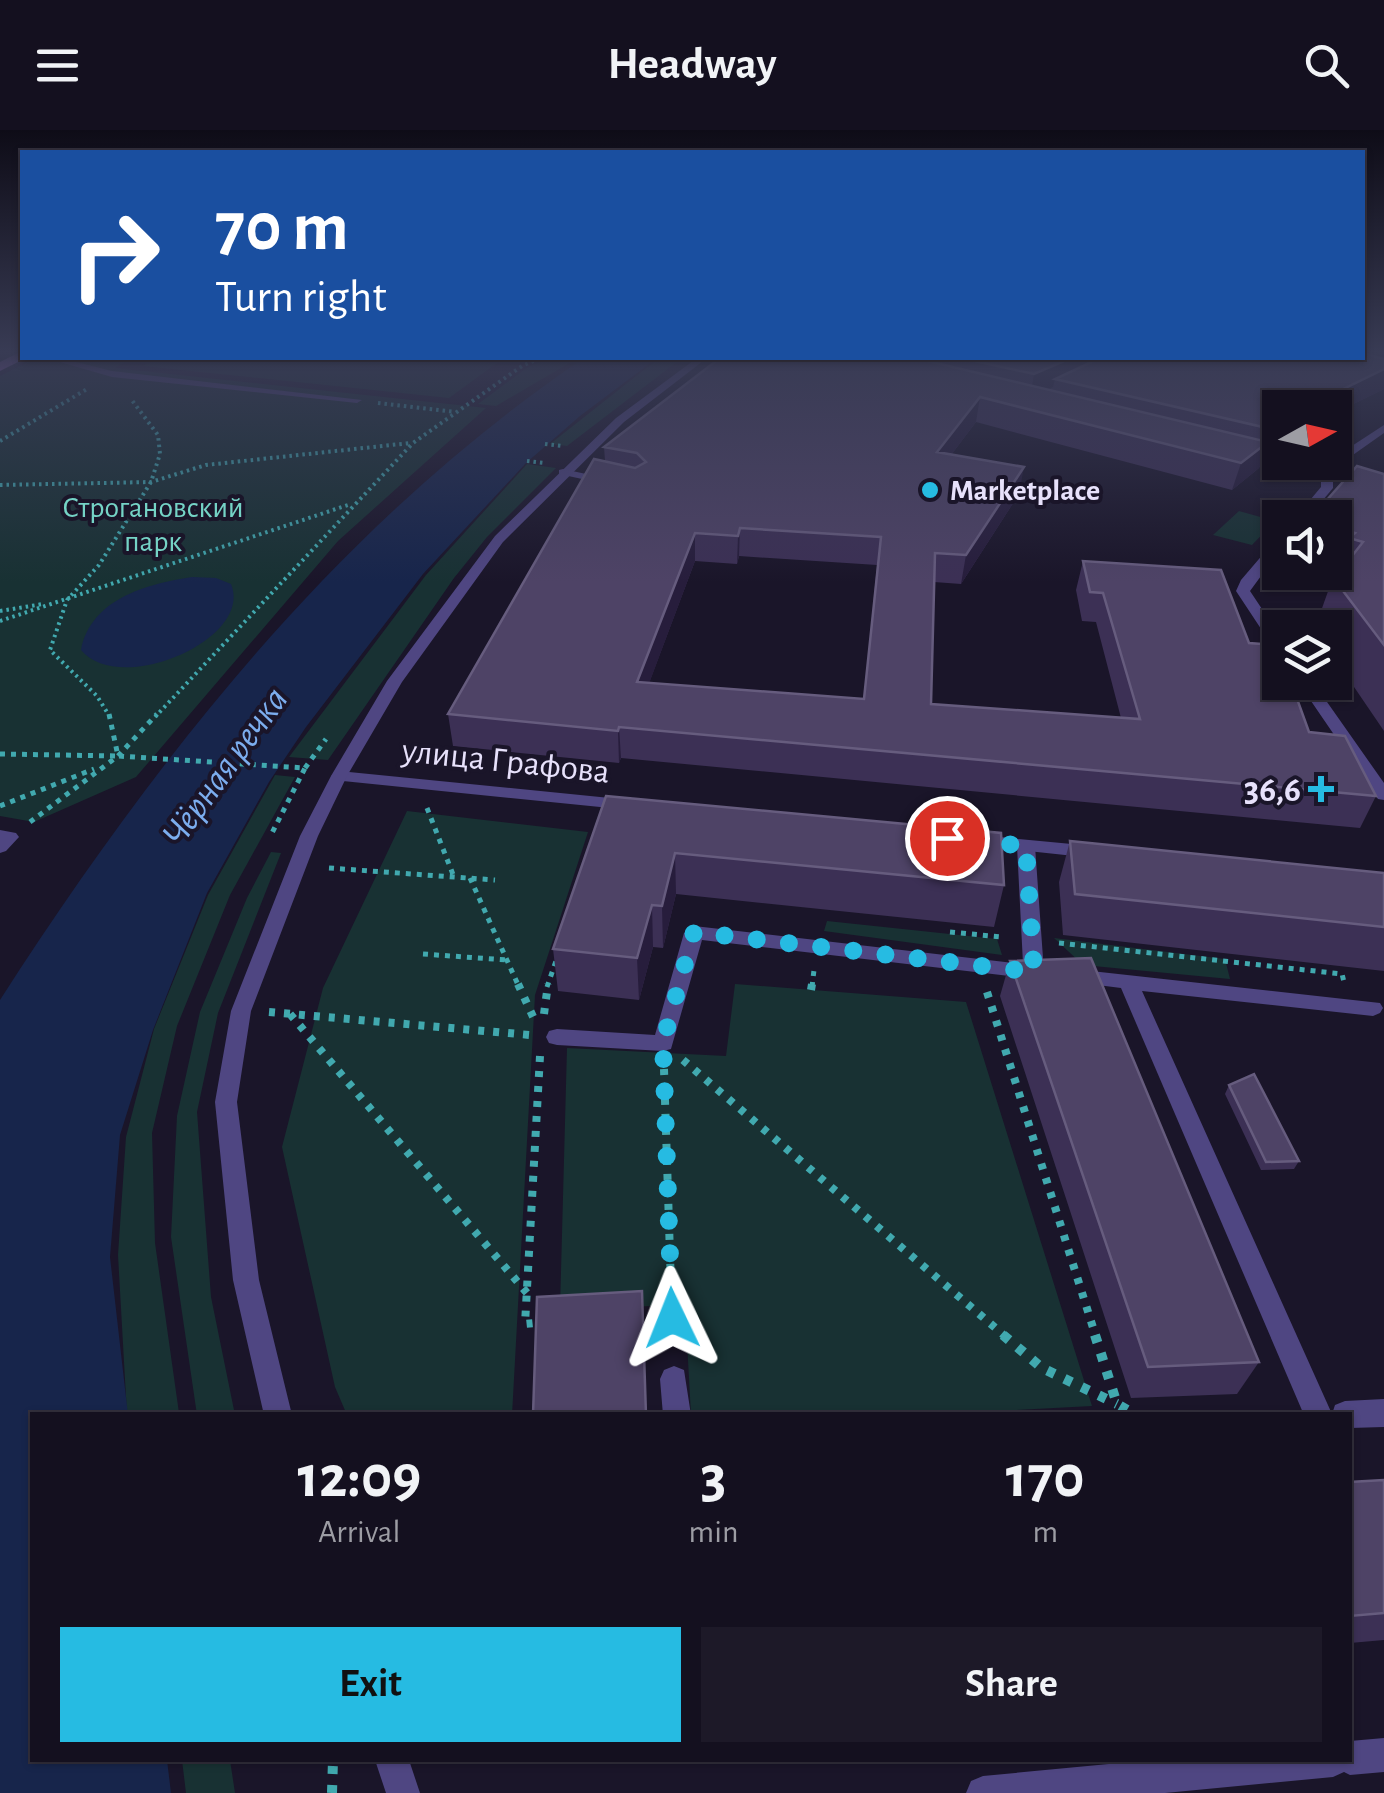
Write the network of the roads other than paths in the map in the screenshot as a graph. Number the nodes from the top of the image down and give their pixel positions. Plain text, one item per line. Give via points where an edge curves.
1 (612, 428) edge
2 (1384, 428) edge
3 (1352, 450) edge
4 (1222, 451) edge
5 (1262, 461) edge
6 (563, 472) junction
7 (1327, 480) edge
8 (619, 483) edge
9 (1318, 498) joint
10 (1327, 500) edge
11 (1262, 564) edge
12 (1262, 620) edge
13 (1318, 700) edge
14 (338, 776) junction
15 (1384, 795) edge
16 (651, 808) edge
17 (966, 840) edge
18 (1026, 846) junction
19 (1105, 853) edge
20 (1034, 972) junction
21 (1128, 982) junction
22 (1380, 1013) edge
23 (549, 1036) road end
24 (674, 1380) road end
25 (277, 1412) edge
26 (677, 1412) edge
27 (1317, 1412) edge
28 (1384, 1413) edge
29 (1352, 1415) edge
30 (1384, 1755) edge
31 (1352, 1758) edge
32 (393, 1762) edge
33 (1310, 1762) edge
34 (1049, 1790) edge
35 (404, 1793) edge
36 (984, 1793) edge

1 - 6 street
2 - 3 street
4 - 5 street
6 - 8 street
6 - 14 street via 453,596
7 - 9 street
9 - 10 street
11 - 12 street via 1244,591
13 - 15 street
14 - 16 street, улица Графова
14 - 25 street via 241,1010 226,1102 246,1280
17 - 18 street
18 - 19 street
18 - 20 street
20 - 21 street
20 - 23 street via 694,932 663,1042
21 - 22 street
21 - 27 street
24 - 26 street
28 - 29 street
30 - 31 street
32 - 35 street
33 - 34 street
34 - 36 street

